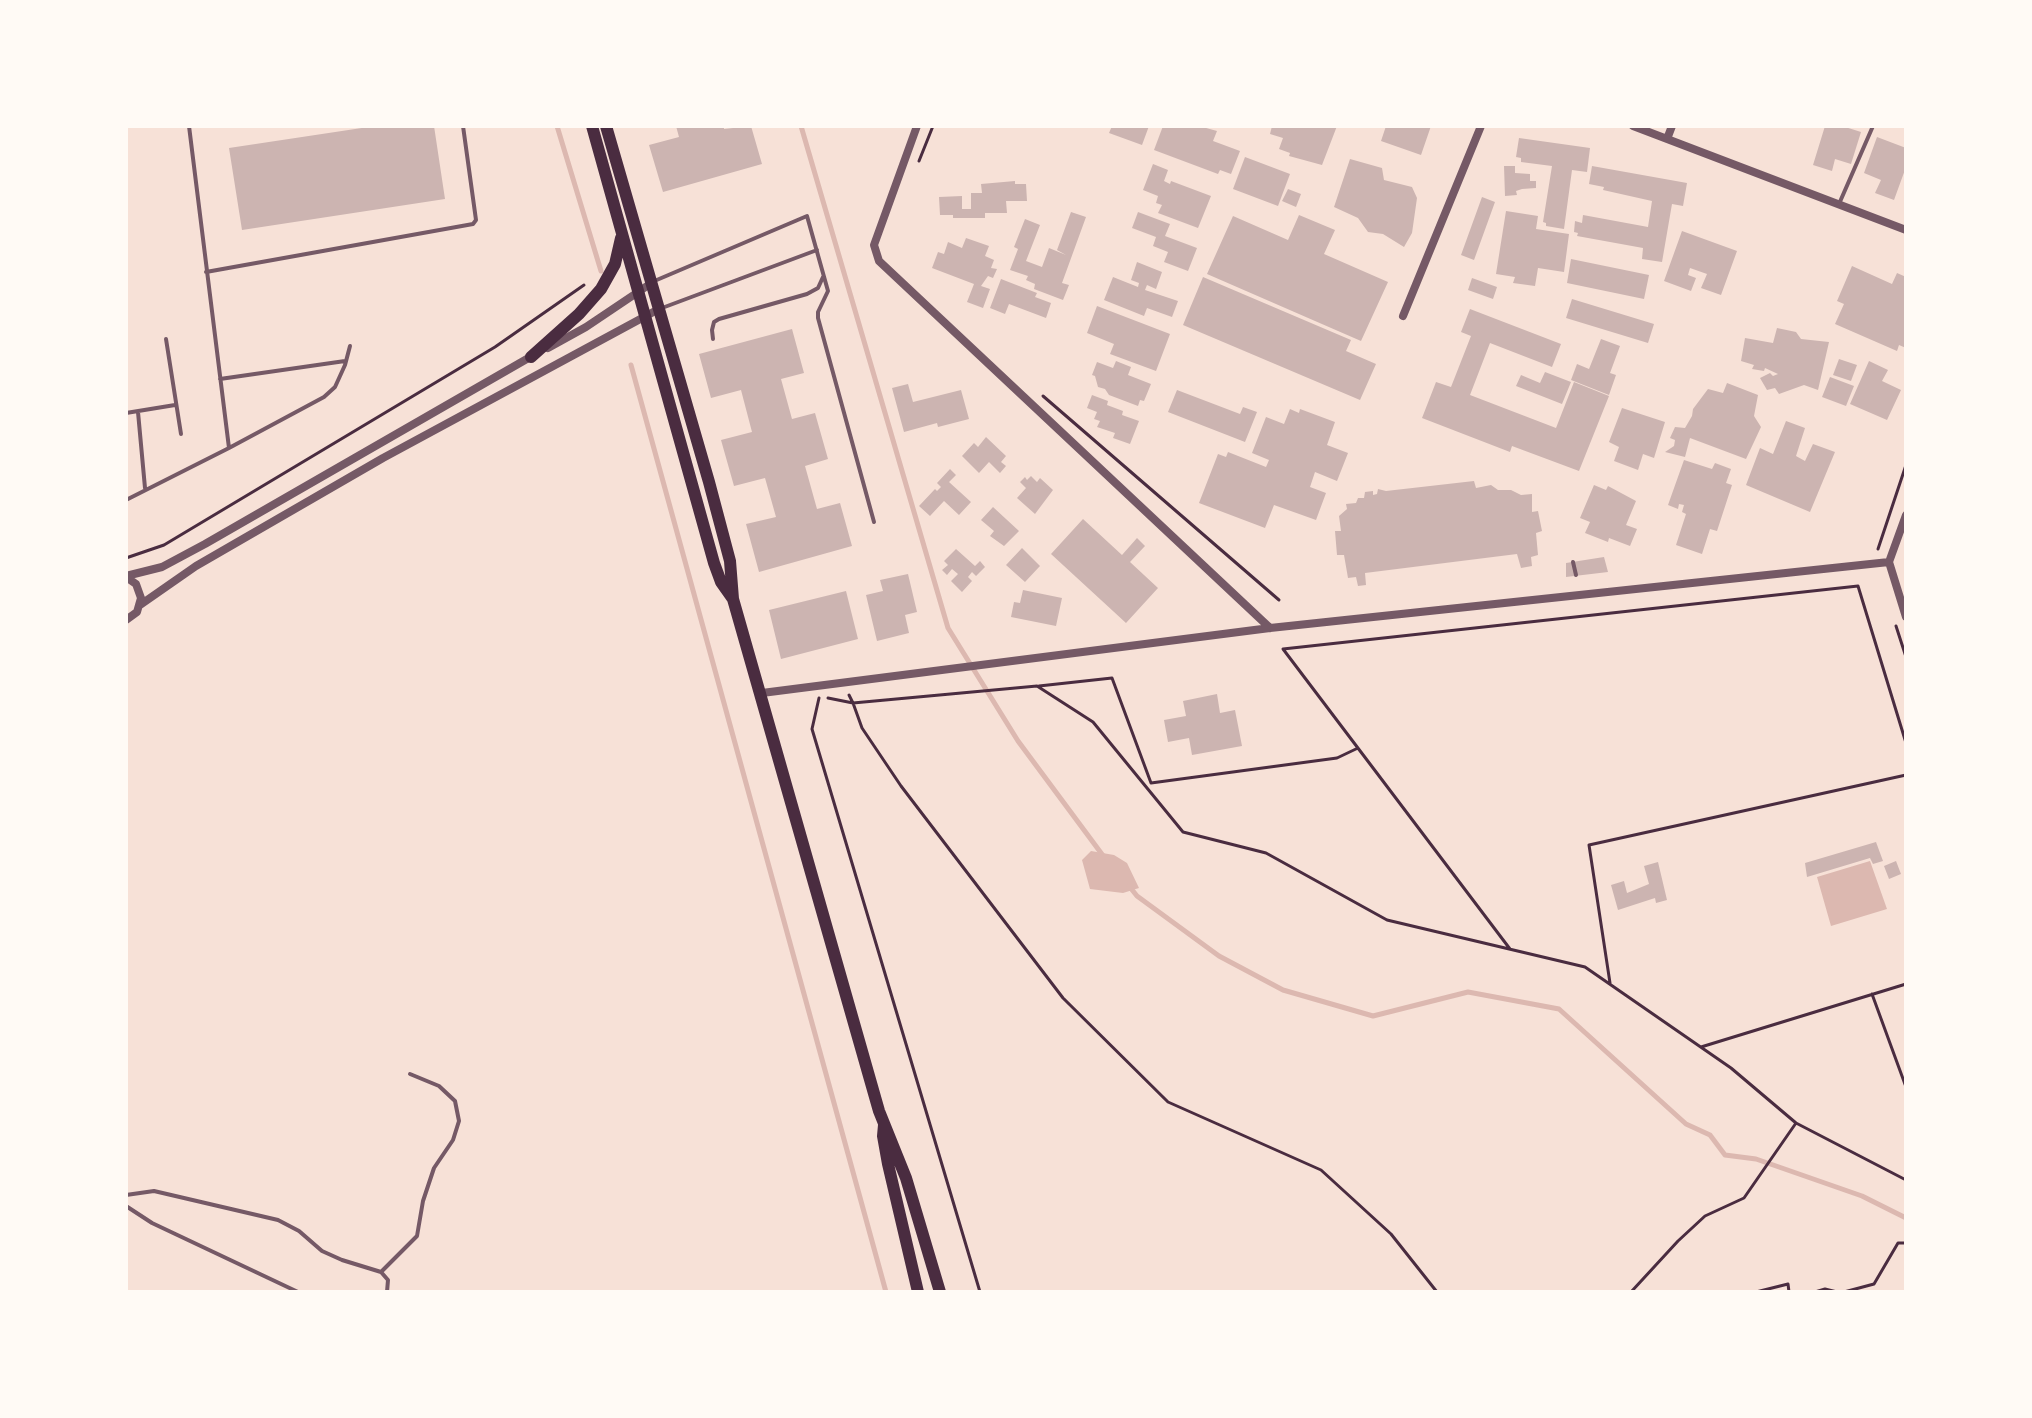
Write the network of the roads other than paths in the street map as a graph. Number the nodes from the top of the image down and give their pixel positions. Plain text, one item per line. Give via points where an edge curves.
1 (189, 126) edge
2 (463, 126) edge
3 (592, 126) edge
4 (606, 126) edge
5 (917, 126) edge
6 (1481, 126) edge
7 (1633, 126) edge
8 (1672, 126) edge
9 (1873, 126) edge
10 (1667, 139) junction
11 (1839, 204) junction
12 (620, 218) junction
13 (1906, 230) edge
14 (817, 250) junction
15 (206, 272) junction
16 (824, 275) junction
17 (650, 284) junction
18 (638, 290) junction
19 (651, 312) junction
20 (1403, 316) dead end
21 (166, 339) dead end
22 (713, 339) dead end
23 (350, 346) dead end
24 (531, 357) junction
25 (346, 361) junction
26 (220, 379) junction
27 (176, 405) junction
28 (138, 412) junction
29 (126, 413) edge
30 (181, 434) dead end
31 (229, 448) junction
32 (145, 488) junction
33 (126, 500) edge
34 (1906, 515) edge
35 (874, 522) dead end
36 (1573, 562) dead end
37 (1889, 562) junction
38 (1576, 575) dead end
39 (126, 576) edge
40 (140, 605) junction
41 (1906, 617) edge
42 (126, 620) edge
43 (1270, 628) junction
44 (762, 693) junction
45 (410, 1074) dead end
46 (884, 1125) junction
47 (126, 1195) edge
48 (126, 1206) edge
49 (381, 1272) junction
50 (298, 1292) edge
51 (387, 1292) edge
52 (918, 1292) edge
53 (940, 1292) edge

1 - 15 lane
2 - 15 lane via 473,224
3 - 12 main road
4 - 17 main road
5 - 43 street via 874,245 883,265
6 - 20 street
7 - 10 street
8 - 10 street
9 - 11 lane
10 - 11 street
11 - 13 street
12 - 18 main road
12 - 24 main road via 618,254 601,289
14 - 16 lane
14 - 17 lane via 807,216
14 - 19 lane
15 - 26 lane
16 - 22 lane via 818,288 807,294 719,319
16 - 35 lane via 828,291 818,315
17 - 18 street
17 - 19 main road
18 - 19 main road
18 - 24 street
19 - 40 street via 370,465 196,566
19 - 44 main road via 714,563 733,599
21 - 27 lane
23 - 25 lane
24 - 39 street via 162,567
25 - 26 lane
25 - 31 lane via 335,387 324,397
26 - 31 lane
27 - 28 lane
27 - 30 lane
28 - 29 lane
28 - 32 lane
31 - 32 lane
32 - 33 lane
34 - 37 street
36 - 38 lane
37 - 41 street
37 - 43 street
39 - 40 street via 140,591
40 - 42 street
43 - 44 street
44 - 46 main road
45 - 49 lane via 439,1086 455,1101 459,1121 434,1168 417,1236
46 - 52 main road
46 - 53 main road via 906,1178
47 - 49 lane via 154,1191 263,1214 299,1231 322,1251
48 - 50 lane
49 - 51 lane via 388,1280

